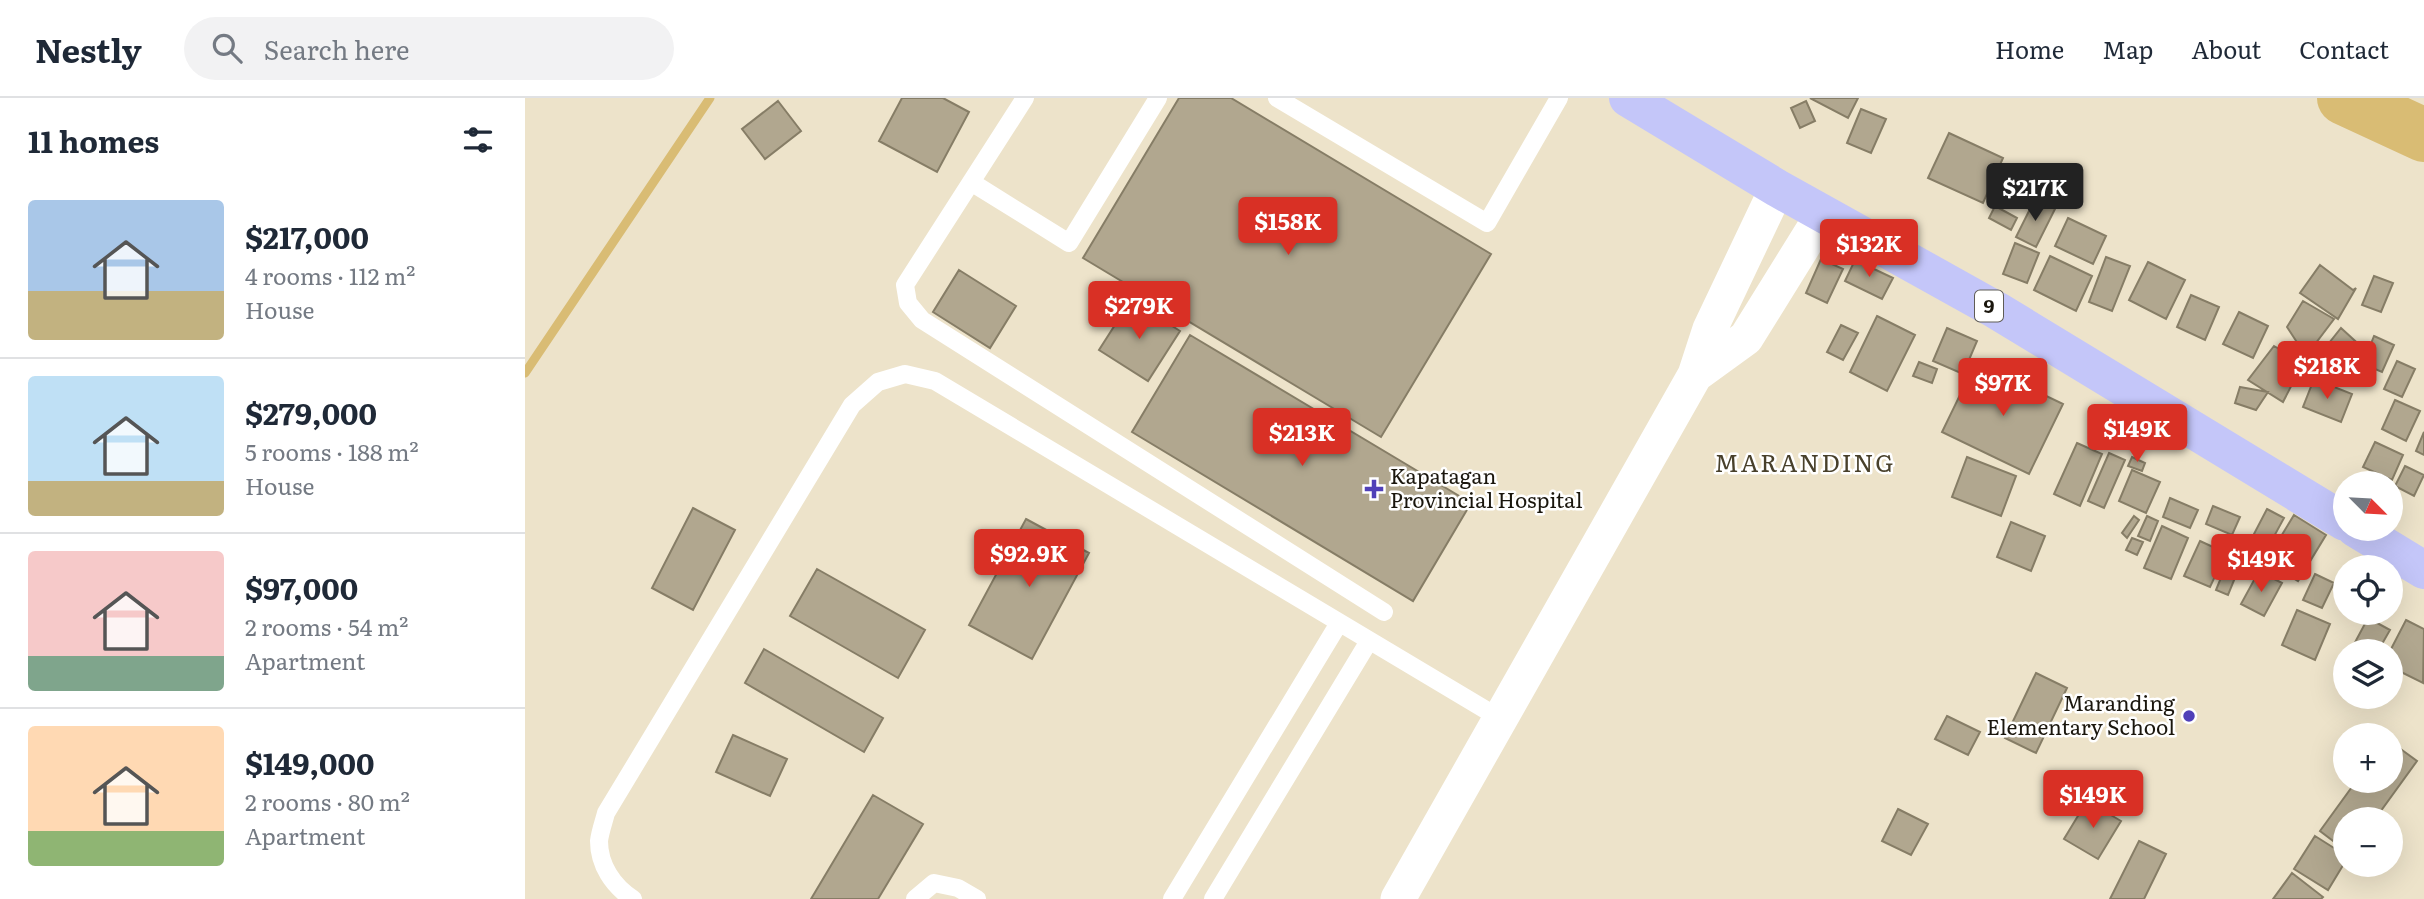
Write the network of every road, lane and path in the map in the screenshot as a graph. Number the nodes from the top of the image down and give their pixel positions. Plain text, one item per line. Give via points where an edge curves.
1 (1025, 98) edge
2 (1158, 98) edge
3 (1277, 98) edge
4 (1559, 98) edge
5 (1628, 98) edge
6 (971, 182) junction
7 (1777, 188) junction
8 (1823, 214) junction
9 (1695, 375) junction
10 (2333, 515) edge
11 (2376, 541) edge
12 (2424, 570) edge
13 (1384, 612) dead end
14 (1339, 623) junction
15 (1369, 641) junction
16 (1501, 719) junction
17 (632, 899) edge
18 (915, 899) edge
19 (977, 899) edge
20 (1172, 899) edge
21 (1213, 899) edge
22 (1398, 899) edge

1 - 6 lane
2 - 6 lane via 1069,243
3 - 4 lane via 1487,223
5 - 7 highway, 9
6 - 13 lane via 905,285 908,303 922,320
7 - 8 highway, 9
7 - 9 street via 1710,329
8 - 9 street via 1746,338
8 - 10 highway, 9 via 1996,310
9 - 16 street
11 - 12 highway
14 - 15 lane
14 - 17 lane via 935,381 905,374 878,382 852,405 606,813 600,841 603,863 612,882
14 - 20 lane
15 - 16 lane
15 - 21 lane
16 - 22 street
18 - 19 lane via 934,883 958,888

